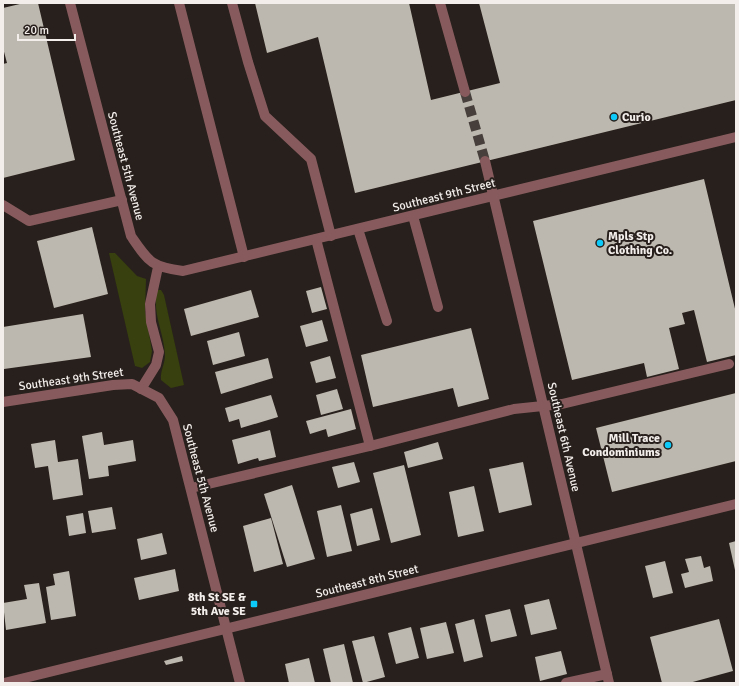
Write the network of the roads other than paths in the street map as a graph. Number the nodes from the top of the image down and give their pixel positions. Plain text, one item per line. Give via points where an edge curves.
1 (70, 3) edge
2 (179, 3) edge
3 (232, 3) edge
4 (440, 3) edge
5 (465, 92) tunnel mouth
6 (736, 137) edge
7 (485, 161) tunnel mouth
8 (494, 196) junction
9 (122, 200) junction
10 (3, 205) edge
11 (413, 216) junction
12 (358, 229) junction
13 (331, 236) junction
14 (316, 239) junction
15 (244, 257) junction
16 (158, 267) junction
17 (438, 307) dead end
18 (387, 321) dead end
19 (729, 364) dead end
20 (141, 389) junction
21 (3, 402) edge
22 (543, 406) junction
23 (370, 446) junction
24 (191, 488) junction
25 (736, 504) edge
26 (576, 543) junction
27 (227, 629) junction
28 (608, 678) edge
29 (4, 683) edge
30 (240, 683) edge
31 (566, 683) edge

1 - 9 street, Southeast 5th Avenue
2 - 15 street
3 - 13 street via 265,116 311,159
4 - 5 street
6 - 8 street, Southeast 9th Street
7 - 8 street, Southeast 6th Avenue
8 - 11 street, Southeast 9th Street
8 - 22 street, Southeast 6th Avenue
9 - 10 street via 29,221
9 - 16 street, Southeast 5th Avenue via 131,236 145,257
11 - 12 street, Southeast 9th Street
11 - 17 street
12 - 13 street, Southeast 9th Street
12 - 18 street
13 - 14 street, Southeast 9th Street
14 - 15 street, Southeast 9th Street
14 - 23 street
15 - 16 street, Southeast 9th Street via 183,272
16 - 20 street via 150,304 151,322 159,352 156,365
19 - 22 street via 562,404
20 - 21 street, Southeast 9th Street via 132,384 113,385
20 - 24 street, Southeast 5th Avenue via 159,398 173,420
22 - 23 street via 514,409
22 - 26 street, Southeast 6th Avenue
23 - 24 street
24 - 27 street, Southeast 5th Avenue
25 - 26 street, Southeast 8th Street
26 - 27 street, Southeast 8th Street
26 - 28 street, Southeast 6th Avenue
27 - 29 street, Southeast 8th Street
27 - 30 street, Southeast 5th Avenue
28 - 31 street

